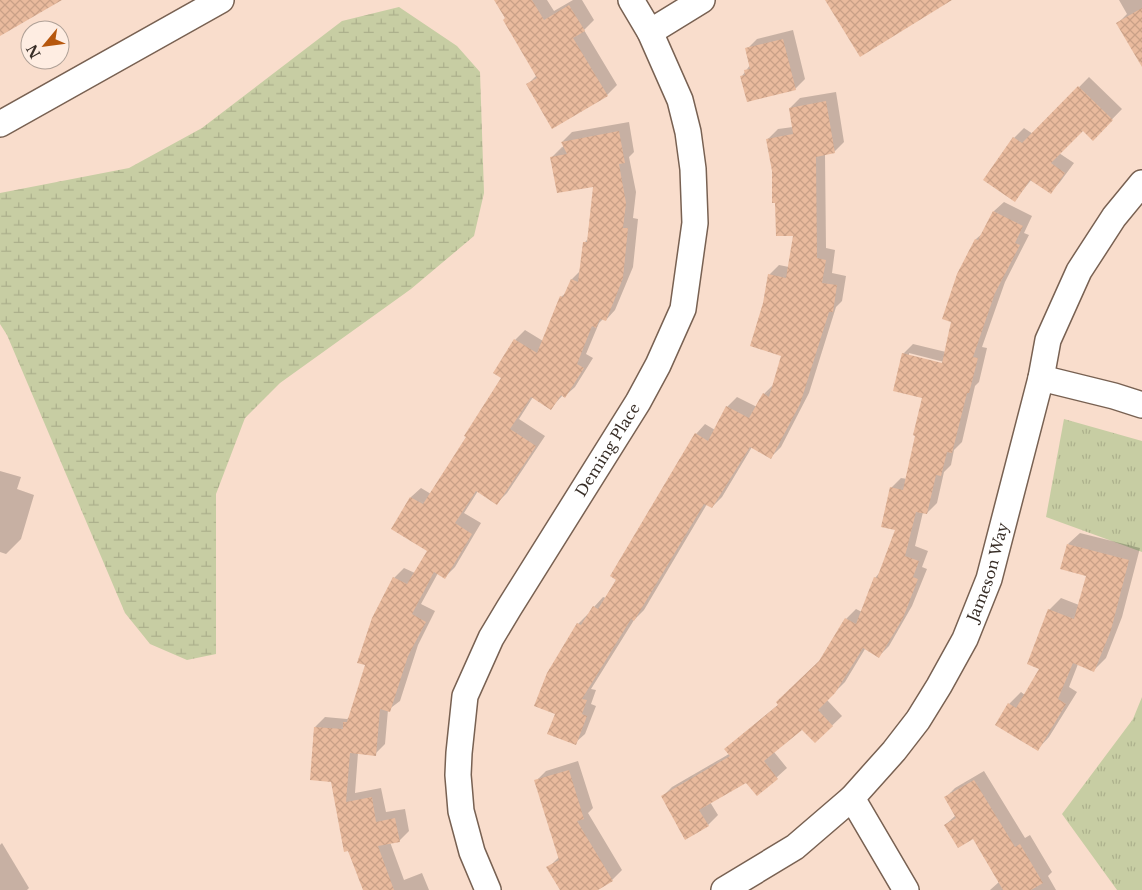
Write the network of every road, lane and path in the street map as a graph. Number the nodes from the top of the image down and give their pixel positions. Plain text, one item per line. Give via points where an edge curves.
1 (221, 0) edge
2 (631, 0) edge
3 (702, 0) edge
4 (650, 32) junction
5 (0, 124) edge
6 (1142, 184) edge
7 (1041, 378) junction
8 (1142, 406) edge
9 (852, 798) junction
10 (488, 890) edge
11 (724, 890) edge
12 (906, 890) edge

1 - 5 street
2 - 4 street, Deming Place
3 - 4 street
4 - 10 street, Deming Place via 680,100 694,169 695,223 683,309 638,402 491,638 465,696 458,775 461,811 472,852
6 - 7 street, Jameson Way via 1114,217 1079,271 1048,340
7 - 8 street
7 - 9 street, Jameson Way via 989,579 966,638 918,720
9 - 11 street, Jameson Way via 795,847
9 - 12 street

